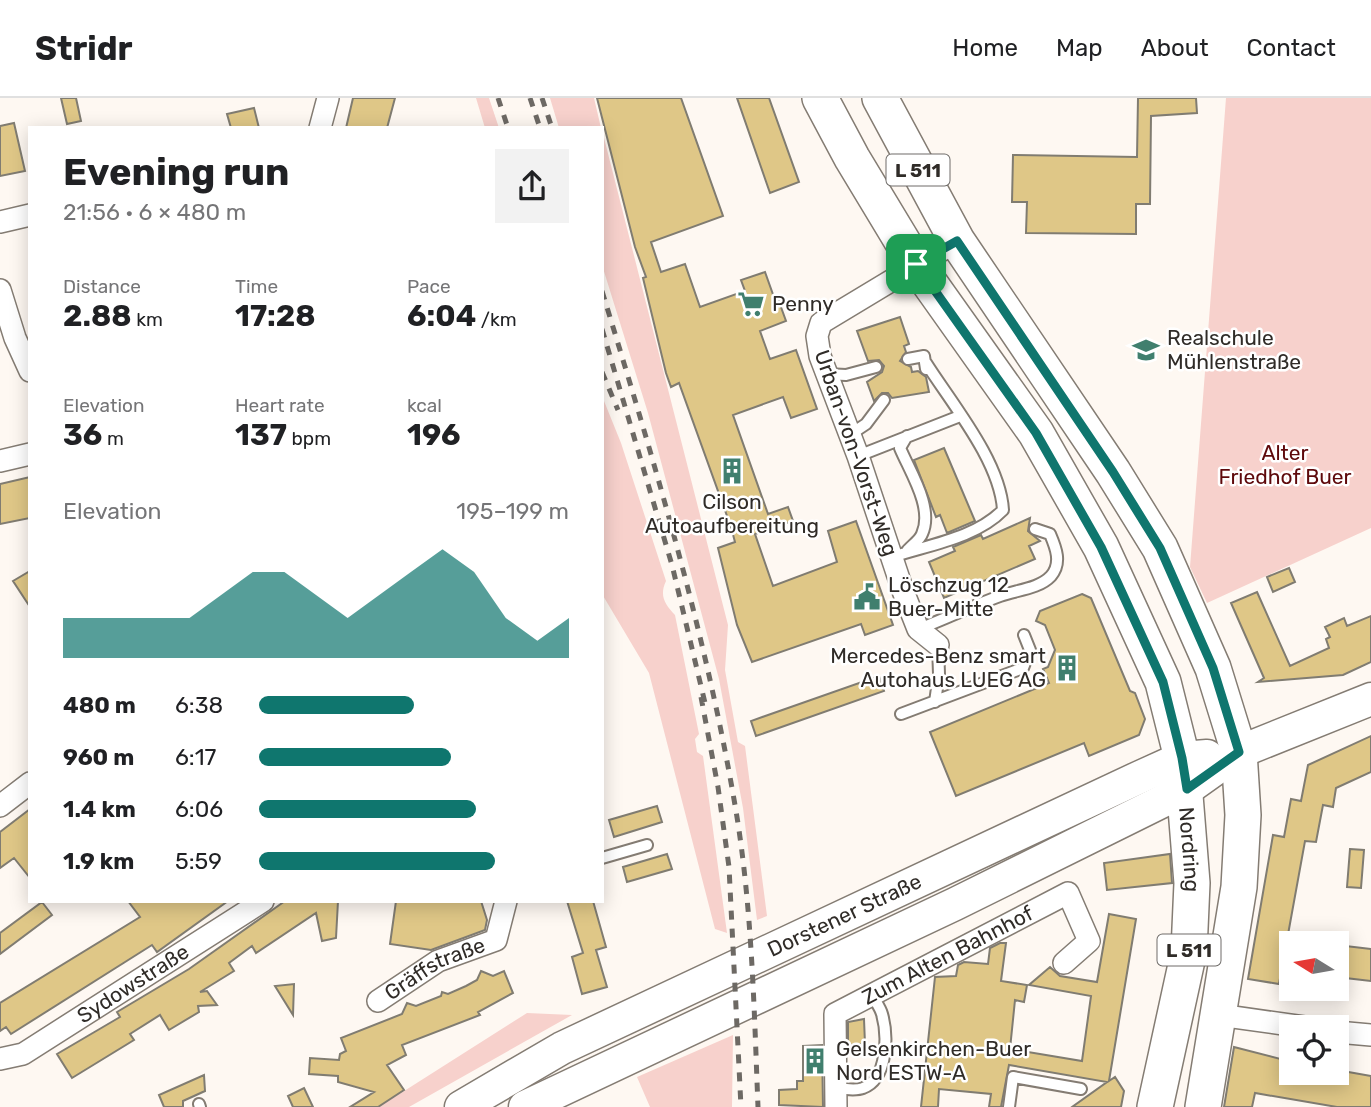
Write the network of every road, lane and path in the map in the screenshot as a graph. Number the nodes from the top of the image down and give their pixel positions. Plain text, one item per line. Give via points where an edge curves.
1 (820, 98) edge
2 (880, 98) edge
3 (28, 215) edge
4 (0, 222) edge
5 (957, 241) junction
6 (916, 264) junction
7 (0, 290) edge
8 (908, 359) dead end
9 (28, 366) edge
10 (876, 367) dead end
11 (826, 374) junction
12 (884, 400) dead end
13 (960, 416) junction
14 (848, 436) junction
15 (907, 436) junction
16 (28, 454) edge
17 (858, 456) junction
18 (0, 461) edge
19 (1035, 529) dead end
20 (898, 555) junction
21 (918, 629) junction
22 (1024, 635) dead end
23 (938, 645) joint
24 (1371, 699) edge
25 (934, 702) junction
26 (901, 714) dead end
27 (1239, 752) junction
28 (1185, 774) junction
29 (28, 785) edge
30 (0, 806) edge
31 (648, 845) dead end
32 (604, 857) edge
33 (259, 903) edge
34 (505, 903) edge
35 (1063, 963) dead end
36 (872, 995) junction
37 (378, 1001) dead end
38 (1219, 1015) junction
39 (1279, 1023) edge
40 (1349, 1033) edge
41 (1371, 1035) edge
42 (0, 1059) edge
43 (1081, 1089) dead end
44 (836, 1098) edge
45 (461, 1107) edge
46 (525, 1107) edge
47 (1009, 1107) edge
48 (1155, 1107) edge
49 (1203, 1107) edge

1 - 6 main road, Nordring / L 511
2 - 5 main road, L 511
3 - 4 street
5 - 6 street, Urban-von-Vorst-Weg
5 - 27 main road, L 511 via 1160,548 1213,668
6 - 11 street, Urban-von-Vorst-Weg via 821,323 817,337
6 - 28 main road, Nordring / L 511 via 1036,433 1101,547 1163,682
7 - 9 street
8 - 13 lane via 924,356
10 - 11 lane via 846,375
11 - 14 street, Urban-von-Vorst-Weg
12 - 14 lane via 866,424
13 - 15 lane
13 - 20 lane via 981,448 1002,495 1003,510 994,520 953,538
14 - 17 street, Urban-von-Vorst-Weg
15 - 17 lane
15 - 20 lane via 900,448 922,499 925,518 922,535
16 - 18 street
17 - 20 street, Urban-von-Vorst-Weg
19 - 21 lane via 1050,534 1057,564 1050,576
20 - 21 street, Urban-von-Vorst-Weg
21 - 23 street
22 - 25 lane via 1030,650 1023,668
23 - 25 lane
24 - 27 main road, Dorstener Straße
25 - 26 lane
27 - 28 main road, Dorstener Straße
27 - 38 main road, L 511 via 1243,816 1239,887
28 - 45 main road, Dorstener Straße via 562,1048
28 - 46 main road, Dorstener Straße via 955,904
28 - 48 main road, Nordring / L 511 via 1192,883 1189,951
29 - 30 street
31 - 32 lane
33 - 42 street, Sydowstraße via 23,1054
34 - 37 street, Gräffstraße via 496,940 438,961
35 - 36 street, Zum Alten Bahnhof via 1089,941 1068,894
36 - 44 street, Zum Alten Bahnhof via 835,1014
36 - 44 lane via 882,1013 885,1042 881,1070 872,1083
38 - 39 street
38 - 49 main road, L 511
40 - 41 street
43 - 47 lane via 1013,1077

